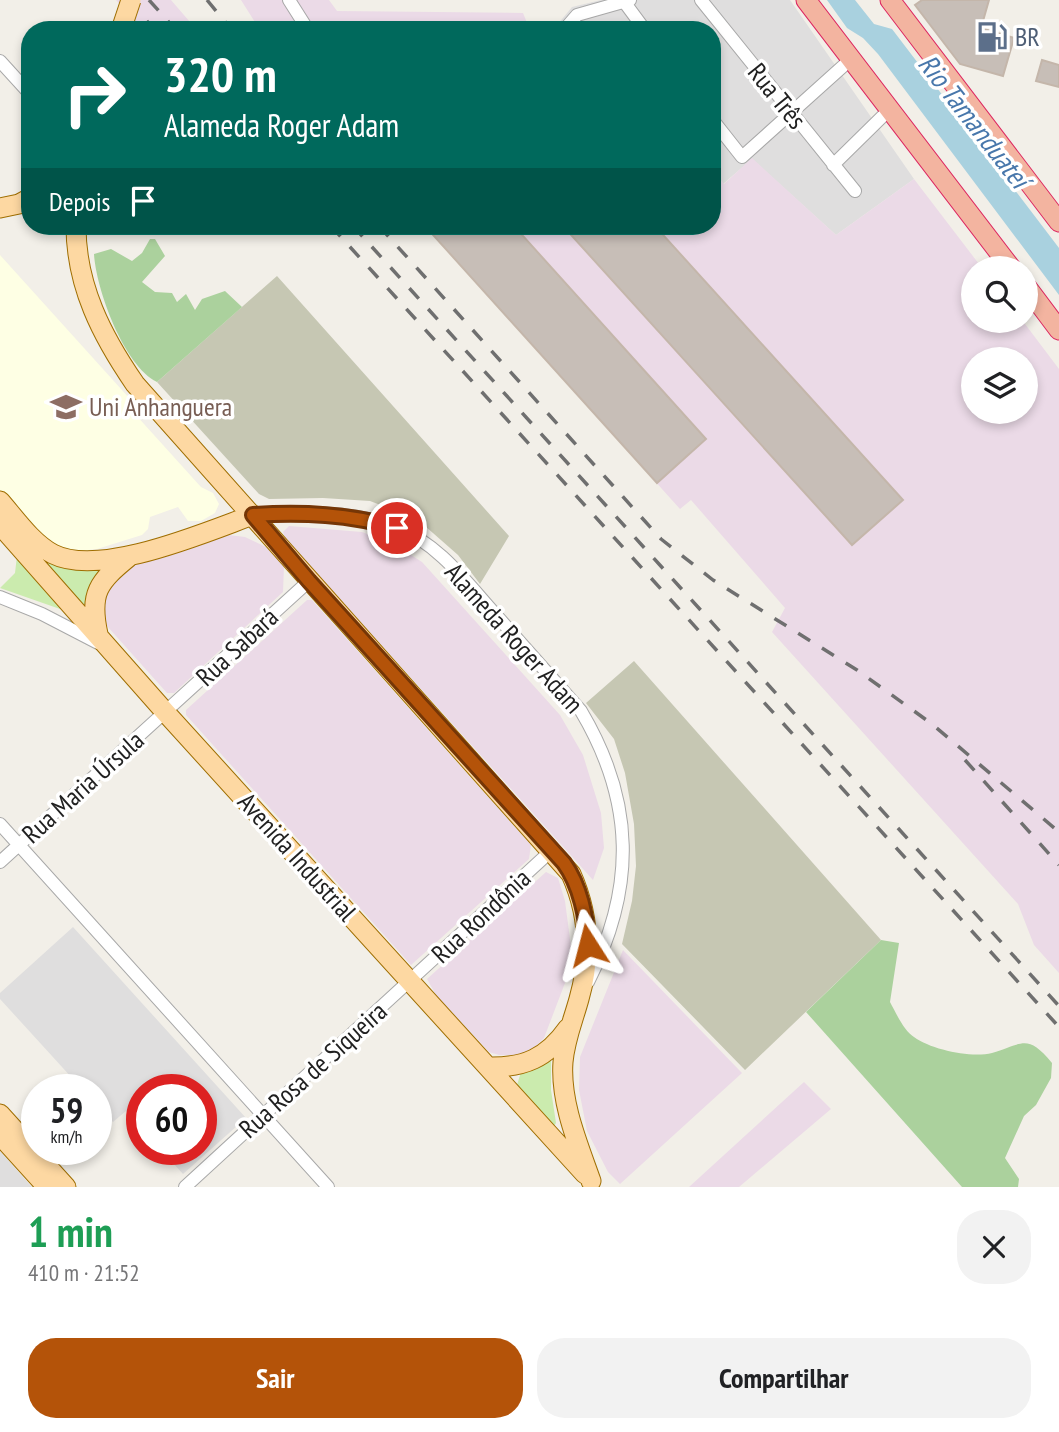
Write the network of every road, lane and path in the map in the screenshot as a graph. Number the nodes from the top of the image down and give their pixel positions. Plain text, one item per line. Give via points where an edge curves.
1 (131, 0) edge
2 (289, 0) edge
3 (701, 0) edge
4 (806, 0) edge
5 (890, 0) edge
6 (627, 1) edge
7 (124, 21) edge
8 (302, 21) edge
9 (572, 21) edge
10 (639, 21) edge
11 (718, 21) edge
12 (721, 25) edge
13 (851, 59) junction
14 (0, 61) edge
15 (21, 84) edge
16 (889, 110) junction
17 (791, 114) junction
18 (721, 130) edge
19 (833, 165) junction
20 (855, 191) dead end
21 (21, 203) edge
22 (0, 208) edge
23 (1059, 222) edge
24 (76, 235) edge
25 (1002, 256) edge
26 (1038, 302) edge
27 (1059, 330) edge
28 (232, 493) junction
29 (0, 501) edge
30 (253, 515) junction
31 (0, 525) edge
32 (226, 525) junction
33 (275, 542) junction
34 (131, 555) junction
35 (309, 581) junction
36 (0, 597) edge
37 (98, 635) junction
38 (111, 650) junction
39 (166, 713) junction
40 (0, 824) edge
41 (18, 845) junction
42 (552, 850) junction
43 (0, 862) edge
44 (615, 915) junction
45 (587, 933) junction
46 (410, 981) junction
47 (579, 999) junction
48 (568, 1027) junction
49 (488, 1067) junction
50 (0, 1114) edge
51 (263, 1115) junction
52 (0, 1135) edge
53 (594, 1184) edge
54 (47, 1187) edge
55 (66, 1187) edge
56 (185, 1187) edge
57 (328, 1187) edge

1 - 7 main road, bridge
2 - 8 street
3 - 11 street, Rua Três
4 - 13 highway
5 - 23 highway
6 - 9 street via 577,15
6 - 10 street
12 - 17 street, Rua Três
13 - 16 highway
13 - 17 street
14 - 15 street
16 - 19 street
16 - 25 highway
17 - 18 street via 742,157
17 - 19 street, Rua Três
19 - 20 street, Rua Três
21 - 22 main road
24 - 28 main road via 83,284 106,338 147,399
26 - 27 highway
28 - 30 main road
28 - 32 main road via 235,511
29 - 34 main road, Alameda Roger Adam via 52,554 100,561
30 - 32 main road, Alameda Roger Adam
30 - 33 main road
30 - 44 street, Alameda Roger Adam via 325,514 397,528 440,555 464,580 581,710 596,735 613,780 624,841
31 - 37 main road, Avenida Industrial
32 - 33 main road
32 - 34 main road, Alameda Roger Adam
33 - 35 main road
34 - 37 main road, Alameda Roger Adam via 95,595
35 - 39 street, Rua Sabará
35 - 42 main road
36 - 38 street
37 - 38 main road, Avenida Industrial
38 - 39 main road, Avenida Industrial
39 - 41 street, Rua Maria Úrsula
39 - 46 main road, Avenida Industrial
40 - 41 street
41 - 43 street, Rua Maria Úrsula
41 - 51 street
42 - 45 main road via 573,879
42 - 46 street, Rua Rondônia
44 - 45 street
44 - 47 street, Alameda Roger Adam
45 - 47 main road
46 - 49 main road, Avenida Industrial
46 - 51 street, Rua Rosa de Siqueira
47 - 48 main road
48 - 49 main road via 557,1044 530,1062
48 - 53 main road via 565,1092
49 - 53 main road, Avenida Industrial
50 - 55 main road
51 - 56 street, Rua Rosa de Siqueira
51 - 57 street
52 - 54 main road

